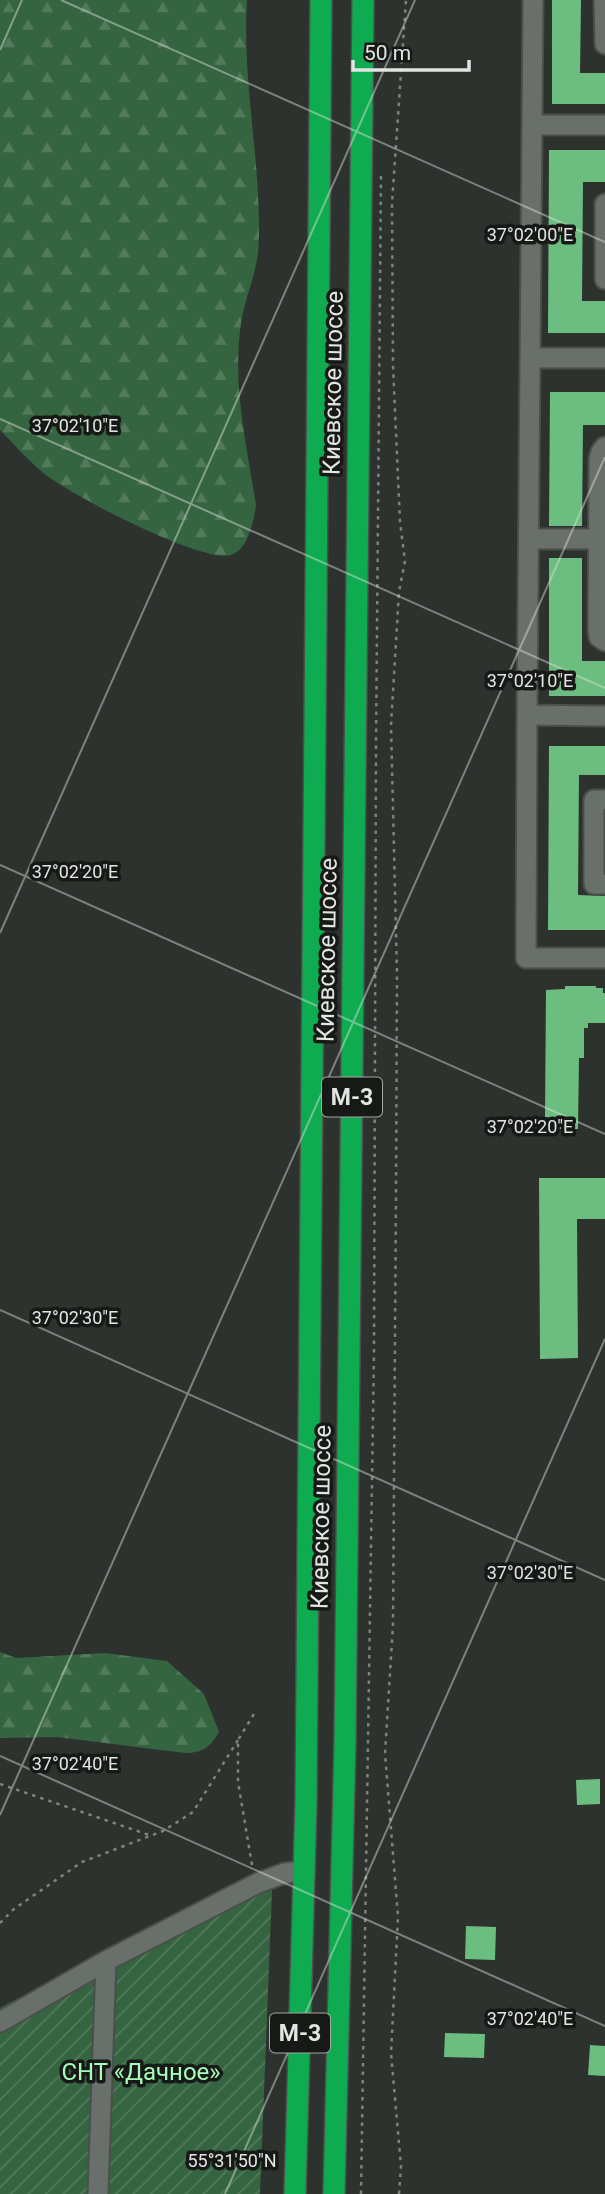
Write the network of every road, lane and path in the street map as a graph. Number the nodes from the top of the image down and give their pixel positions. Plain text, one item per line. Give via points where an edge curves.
1 (321, 0) edge
2 (363, 0) edge
3 (406, 0) edge
4 (533, 0) edge
5 (604, 0) edge
6 (605, 44) edge
7 (532, 125) junction
8 (605, 125) edge
9 (381, 163) dead end
10 (605, 204) edge
11 (605, 279) edge
12 (531, 358) junction
13 (605, 358) edge
14 (605, 447) edge
15 (530, 539) junction
16 (598, 539) junction
17 (605, 641) edge
18 (527, 715) junction
19 (605, 716) edge
20 (605, 800) edge
21 (605, 884) edge
22 (605, 958) edge
23 (254, 1714) dead end
24 (238, 1740) junction
25 (0, 1784) edge
26 (152, 1836) junction
27 (305, 1871) junction
28 (262, 1882) junction
29 (0, 1923) edge
30 (106, 1961) junction
31 (0, 2022) edge
32 (98, 2194) edge
33 (295, 2194) edge
34 (334, 2194) edge
35 (361, 2194) edge
36 (399, 2194) edge

1 - 27 highway, Киевское шоссе / М-3
2 - 34 highway, Киевское шоссе / М-3 via 345,1743
3 - 36 path via 392,203 393,366 405,561 391,725 396,1181 393,1625 385,1754 398,1917 391,2053 401,2166
4 - 7 lane
5 - 6 lane
7 - 8 lane
7 - 12 lane
9 - 35 path via 374,1352
10 - 11 lane
12 - 13 lane
12 - 15 lane
14 - 16 lane via 599,460
15 - 16 lane
15 - 18 lane
16 - 17 lane via 598,630
18 - 19 lane
18 - 22 lane via 526,958
20 - 21 lane via 594,800 594,884
23 - 24 path
24 - 26 path via 193,1812
24 - 28 path via 238,1782 248,1848
25 - 26 path
26 - 29 path via 82,1862
27 - 28 lane via 285,1872
27 - 33 highway, Киевское шоссе / М-3
28 - 30 lane
30 - 31 lane
30 - 32 lane

